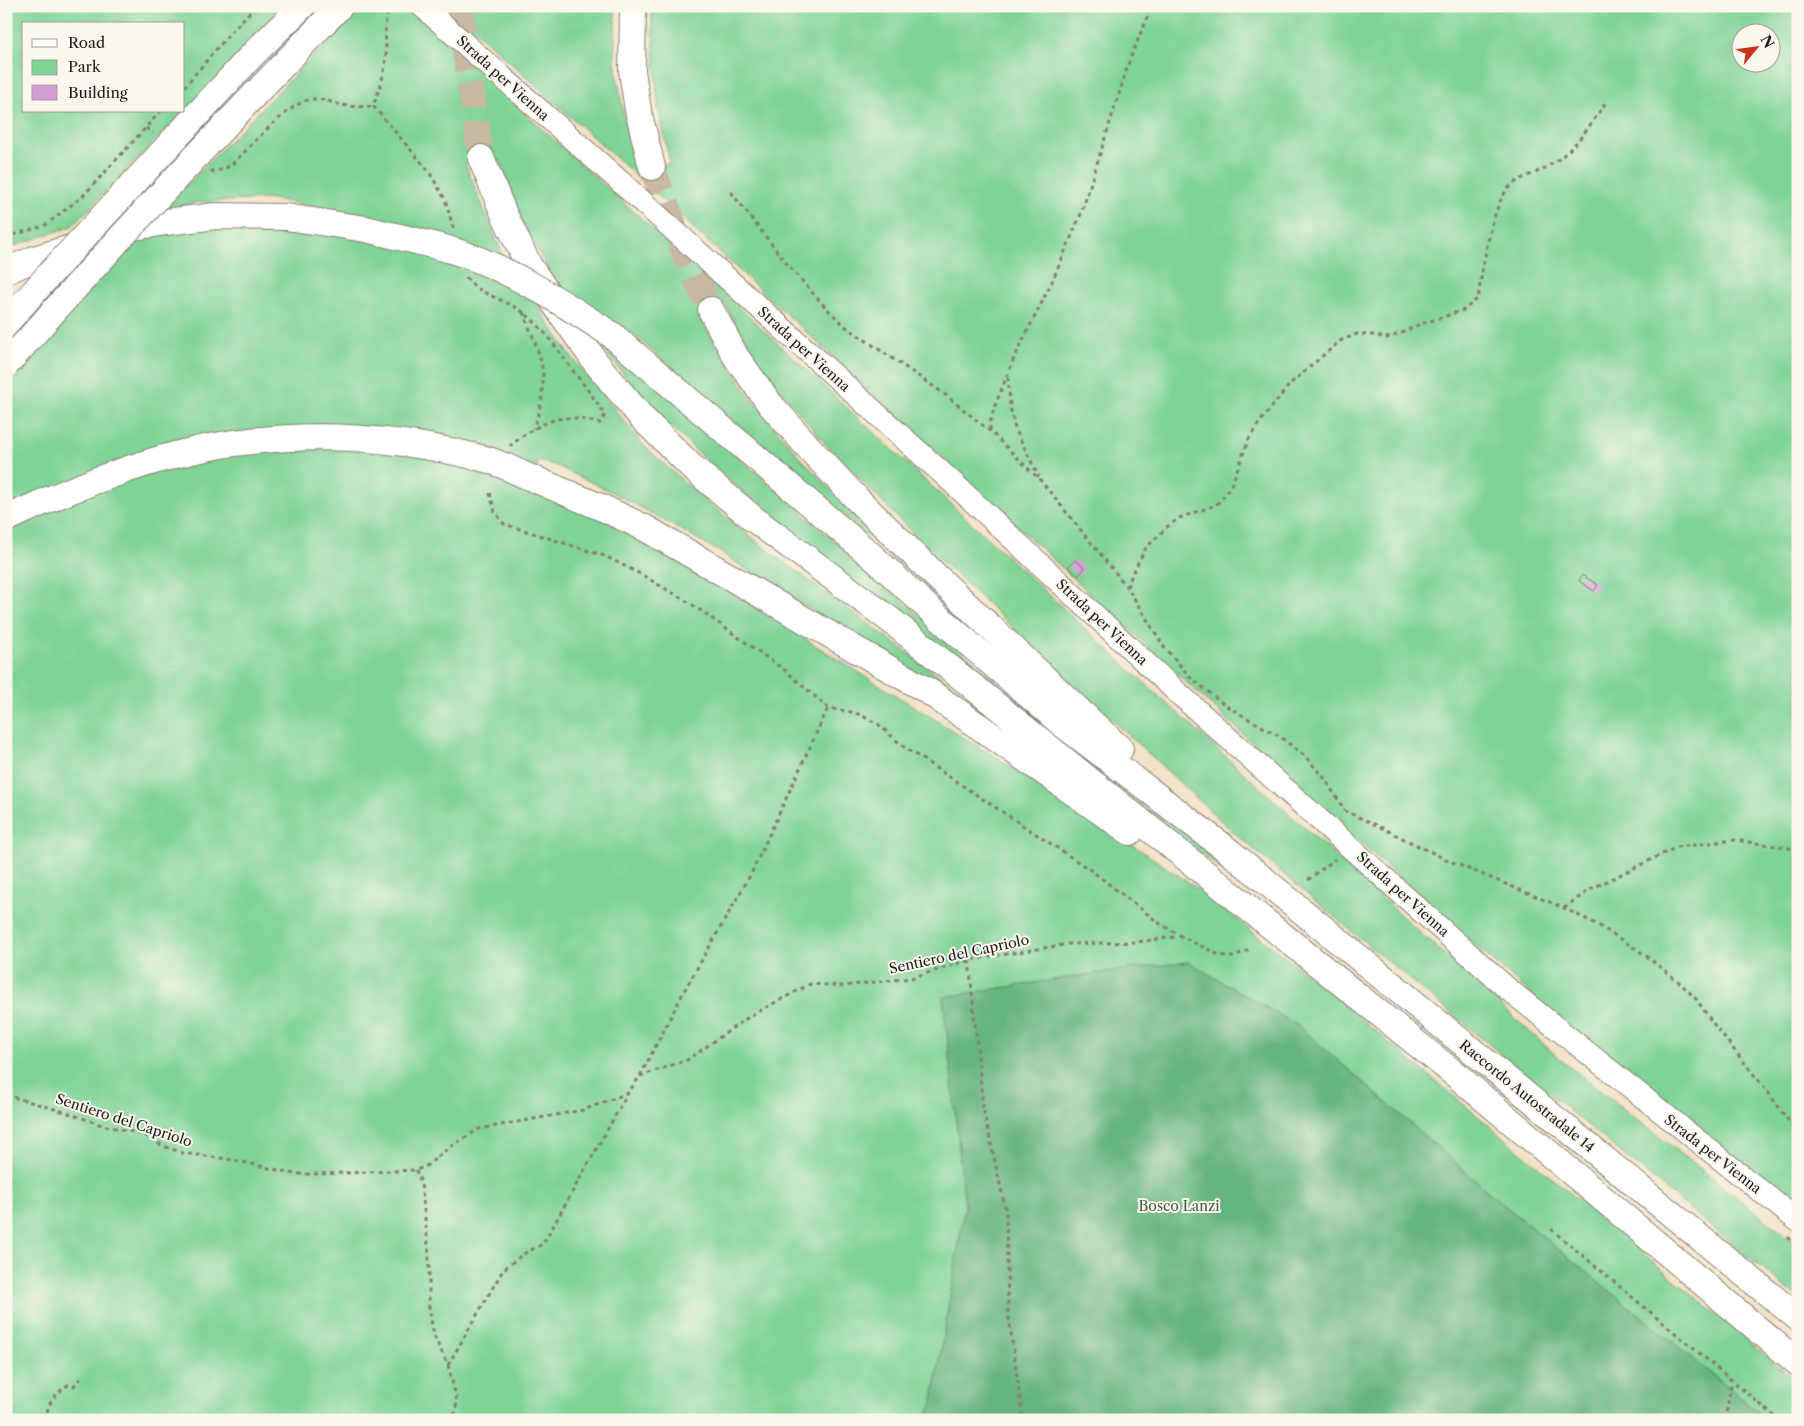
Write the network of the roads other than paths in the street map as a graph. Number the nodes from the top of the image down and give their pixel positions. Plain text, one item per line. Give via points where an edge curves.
1 (302, 6) edge
2 (340, 6) edge
3 (422, 6) edge
4 (633, 6) edge
5 (481, 158) tunnel mouth
6 (652, 167) tunnel mouth
7 (6, 271) edge
8 (711, 310) tunnel mouth
9 (6, 323) edge
10 (6, 365) edge
11 (6, 519) edge
12 (1230, 852) junction
13 (1238, 899) junction
14 (1798, 1221) edge
15 (1798, 1318) edge
16 (1798, 1363) edge

1 - 9 highway, bridge via 255,52
2 - 10 highway, bridge via 84,276
3 - 14 main road, Strada per Vienna via 944,475 1177,692 1509,990
4 - 6 highway via 632,71
5 - 13 highway via 529,266 561,313 597,364 642,418 693,468 755,520 889,619
7 - 12 highway, bridge via 122,229 216,216 286,217 366,229 452,250 508,273 612,335 1061,722
8 - 12 highway via 736,357 770,404 856,498
11 - 13 highway, bridge via 51,498 143,465 250,441 352,437 398,442 486,459 645,528 928,691 1200,882
12 - 15 highway, Raccordo Autostradale 14
13 - 16 highway via 1419,1045

